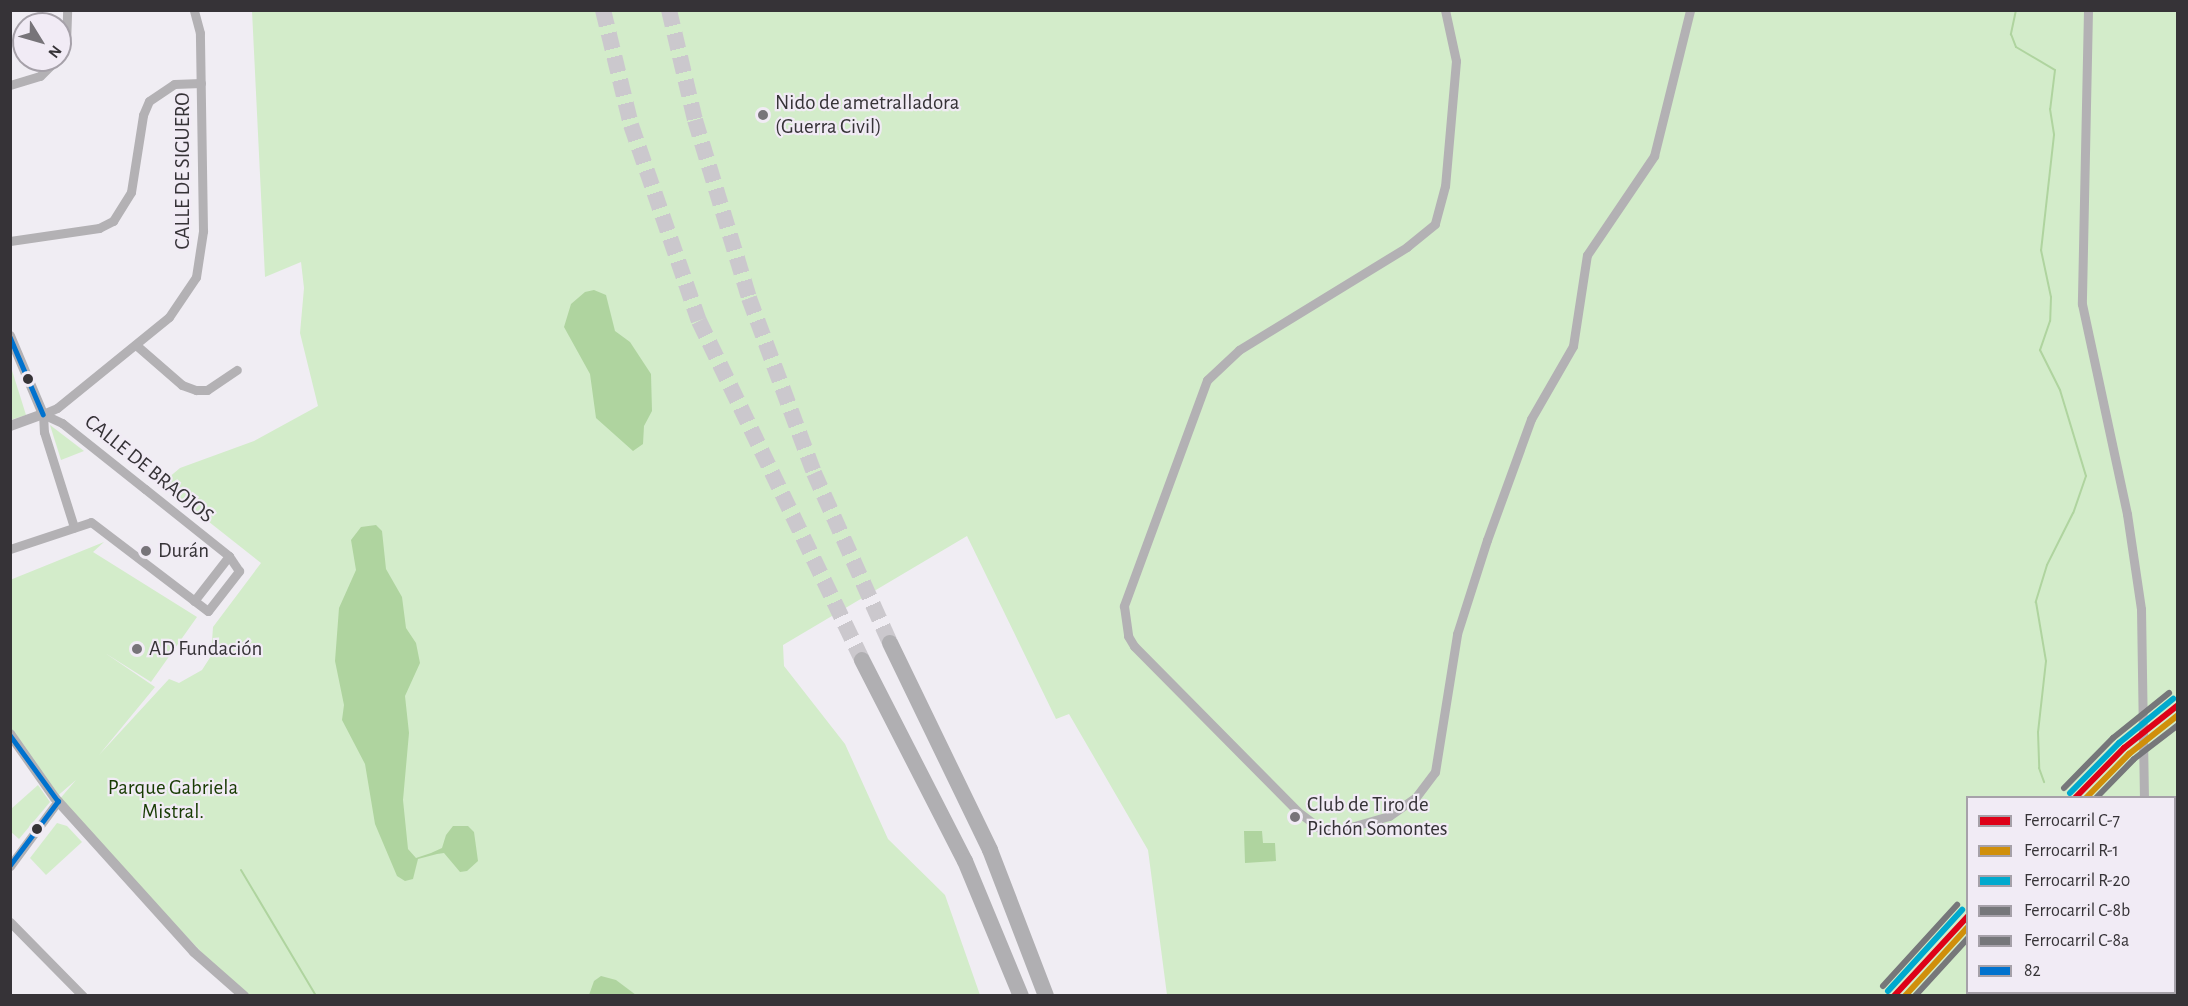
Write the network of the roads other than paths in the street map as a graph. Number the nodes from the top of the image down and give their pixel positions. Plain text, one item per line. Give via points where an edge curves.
1 (194, 10) edge
2 (1445, 10) edge
3 (1690, 10) edge
4 (2088, 10) edge
5 (44, 72) edge
6 (201, 83) junction
7 (10, 85) edge
8 (10, 241) edge
9 (10, 336) edge
10 (136, 345) junction
11 (237, 370) dead end
12 (43, 414) junction
13 (10, 426) edge
14 (74, 527) junction
15 (10, 549) edge
16 (230, 556) junction
17 (194, 601) junction
18 (890, 643) tunnel mouth
19 (862, 660) tunnel mouth
20 (10, 734) edge
21 (2144, 796) edge
22 (58, 801) junction
23 (10, 866) edge
24 (10, 922) edge
25 (83, 996) edge
26 (244, 996) edge
27 (1022, 996) edge
28 (1046, 996) edge

1 - 6 street, CALLE DE SIGUERO via 200,33
2 - 3 street via 1456,61 1445,186 1435,224 1407,248 1239,350 1207,380 1124,606 1128,636 1134,646 1297,811 1321,829 1337,831 1389,816 1416,797 1435,772 1457,634 1487,540 1531,418 1573,346 1587,255 1654,156
4 - 21 street via 2082,304 2127,514 2140,609
5 - 7 street
6 - 8 street via 174,84 149,101 143,115 131,192 114,221 99,228
6 - 10 street, CALLE DE SIGUERO via 202,255 184,298 169,317
9 - 12 street
10 - 11 street via 182,385 196,390 207,390
10 - 12 street, CALLE DE SIGUERO via 57,408
12 - 13 street
12 - 14 street via 44,432
12 - 16 street, CALLE DE BRAOJOS via 62,423
14 - 15 street
14 - 17 street via 92,522
16 - 17 street
16 - 17 street via 239,570 215,607 208,611
18 - 28 highway via 990,850
19 - 27 highway via 965,861
20 - 22 street
22 - 23 street
22 - 26 street via 194,952
24 - 25 street

